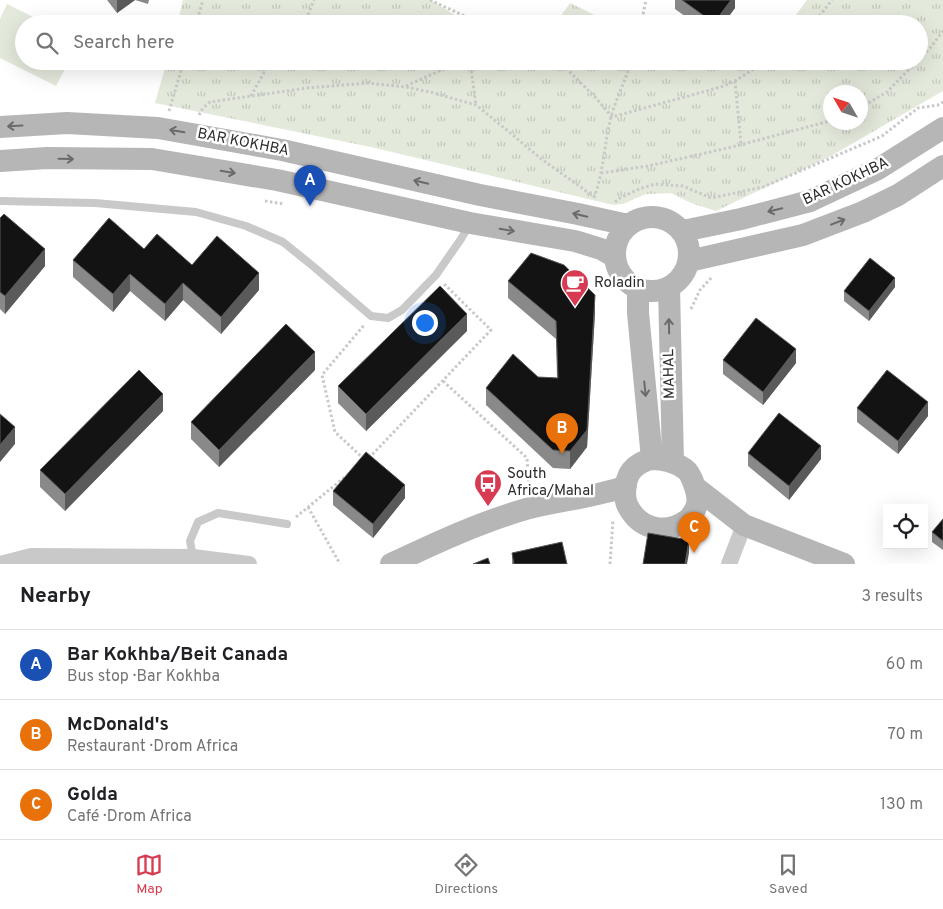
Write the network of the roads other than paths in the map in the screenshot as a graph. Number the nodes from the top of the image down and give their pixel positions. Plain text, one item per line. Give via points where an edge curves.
1 (0, 127) edge
2 (943, 128) edge
3 (0, 161) edge
4 (943, 166) edge
5 (0, 201) edge
6 (470, 223) junction
7 (628, 225) junction
8 (683, 231) junction
9 (615, 257) junction
10 (689, 261) junction
11 (669, 287) junction
12 (638, 288) junction
13 (662, 461) junction
14 (626, 486) junction
15 (695, 487) junction
16 (538, 498) junction
17 (621, 513) junction
18 (690, 517) junction
19 (740, 522) junction
20 (287, 524) road end
21 (193, 557) junction
22 (838, 563) edge
23 (0, 564) edge
24 (249, 564) edge
25 (391, 564) edge
26 (729, 564) edge

7 -> 1 main road, BAR KOKHBA via 282,150 158,128 67,123
2 -> 8 main road, BAR KOKHBA via 878,169 810,201
3 -> 6 main road, BAR KOKHBA via 47,158 152,160 277,180
10 -> 4 main road, BAR KOKHBA via 803,236 898,195
5 - 6 lane via 95,203 196,212 246,226 283,242 371,316 388,318 402,310 436,275
6 -> 9 main road, BAR KOKHBA via 575,241
7 - 8 main road via 650,216 663,217
7 - 9 main road via 620,234
8 - 10 main road via 690,250
9 - 12 main road via 622,276
10 - 11 main road via 685,271
11 - 12 main road via 649,291
13 -> 11 main road, MAHAL
12 -> 13 main road, MAHAL via 638,313
13 - 14 main road via 645,461 634,468
13 - 15 main road via 687,470
14 - 16 main road via 609,492
14 - 17 main road
15 - 18 main road via 698,503
15 - 19 main road
16 - 17 main road
16 - 25 main road via 526,509 463,530
17 - 18 main road via 660,529 671,528
18 - 19 main road
19 - 22 main road
19 - 26 street
20 - 21 lane via 218,513 198,522 190,540
21 - 23 street via 31,556
21 - 24 street

